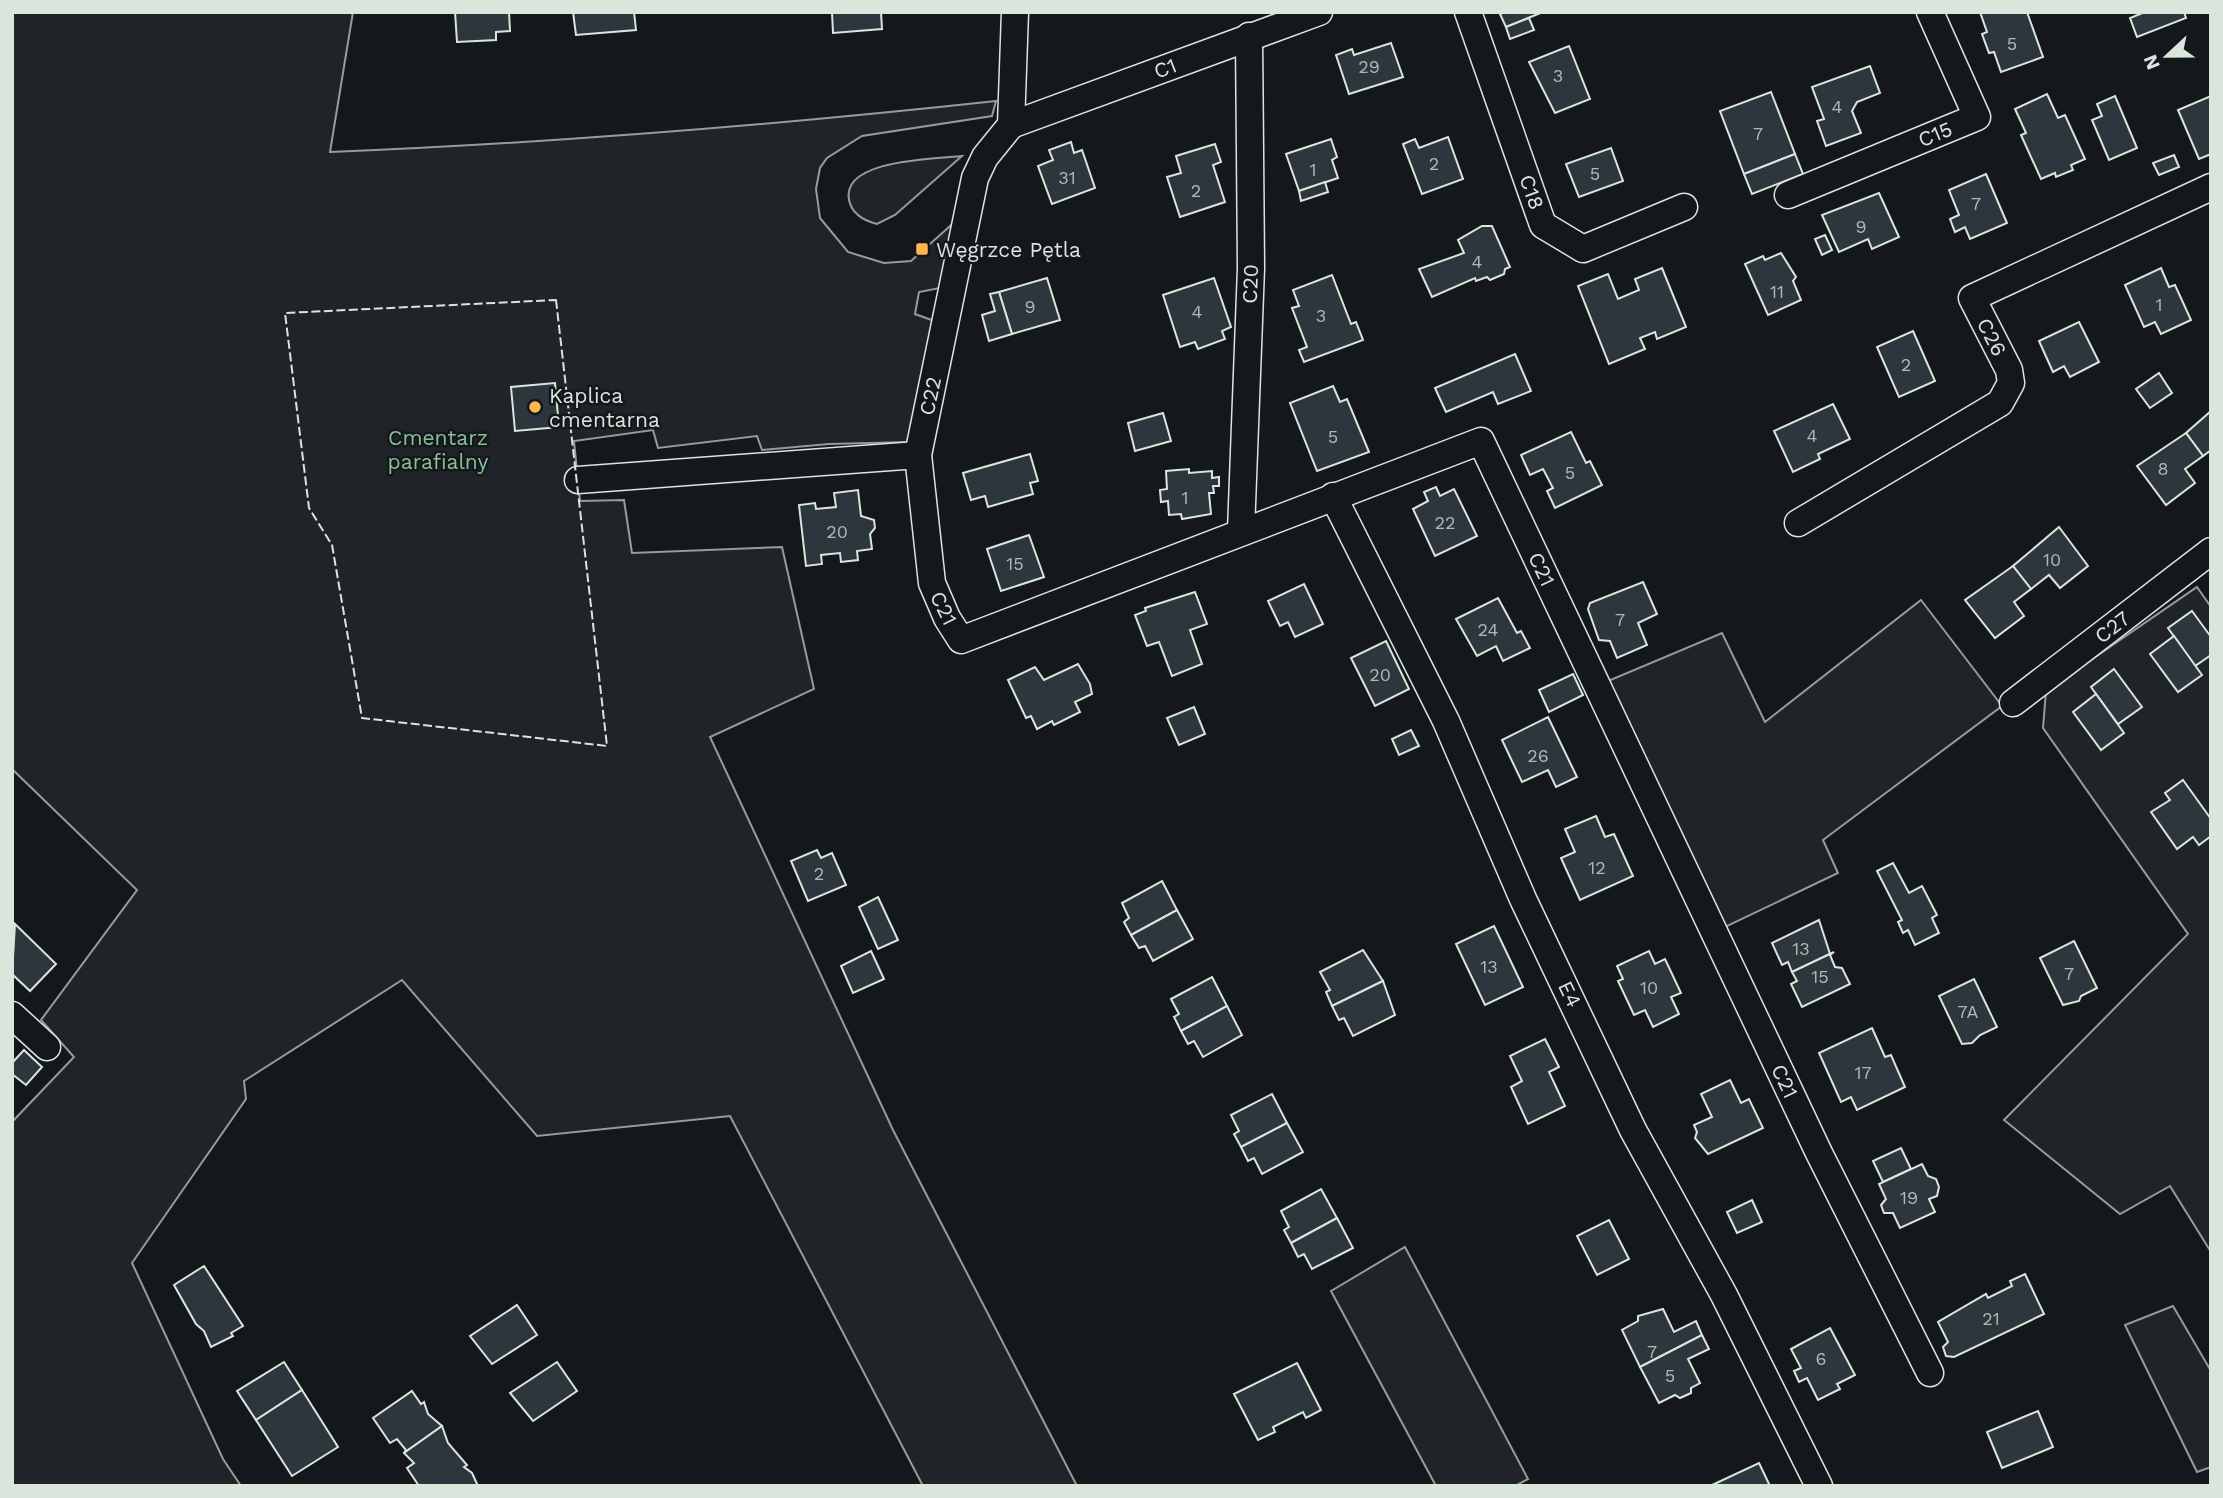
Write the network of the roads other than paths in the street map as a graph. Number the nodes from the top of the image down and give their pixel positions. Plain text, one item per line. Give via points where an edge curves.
1 (1015, 12) edge
2 (1319, 12) edge
3 (1468, 12) edge
4 (1930, 12) edge
5 (1250, 36) junction
6 (1011, 125) junction
7 (2211, 187) edge
8 (1788, 195) dead end
9 (1684, 207) dead end
10 (918, 455) junction
11 (578, 480) dead end
12 (1334, 496) junction
13 (1798, 523) dead end
14 (1241, 531) junction
15 (2211, 551) edge
16 (2013, 703) dead end
17 (12, 1015) edge
18 (47, 1047) dead end
19 (1930, 1373) dead end
20 (1819, 1486) edge

1 - 6 street
2 - 5 street, C1
3 - 9 street, C18 via 1544,225 1583,249
4 - 8 street, C15 via 1977,117
5 - 6 street, C1
5 - 14 street, C20 via 1251,268
6 - 10 street, C22 via 985,157 975,178
7 - 13 street, C26 via 1972,298 2009,370 2011,383 2000,403
10 - 11 street
10 - 14 street, C21 via 932,583 961,640
12 - 14 street, C21
12 - 19 street, C21 via 1480,441 1819,1153
12 - 20 street, E4 via 1446,721 1633,1130 1724,1295
15 - 16 street, C27
17 - 18 street

